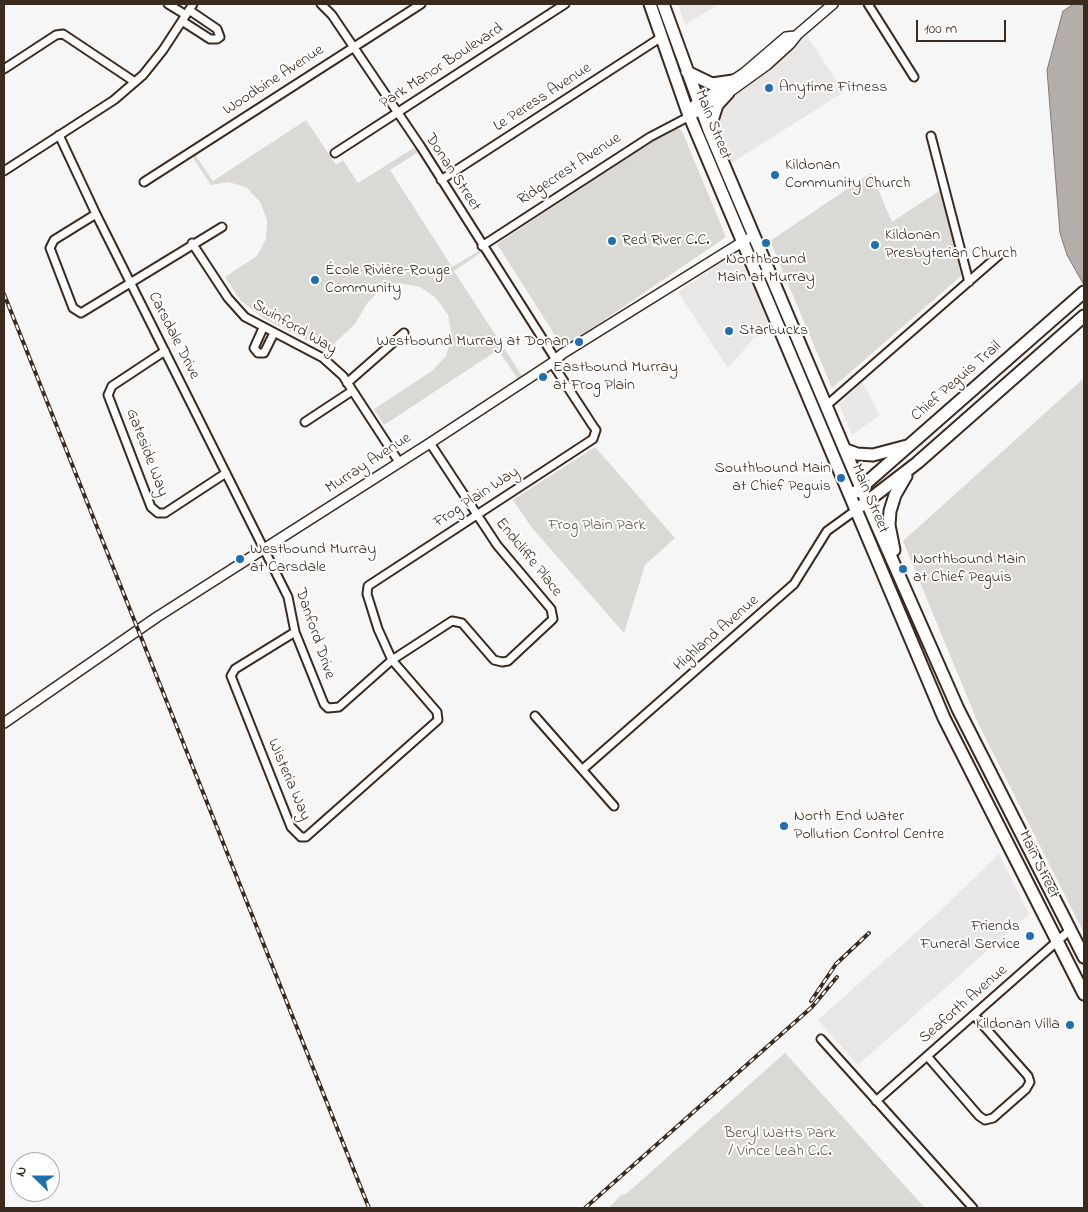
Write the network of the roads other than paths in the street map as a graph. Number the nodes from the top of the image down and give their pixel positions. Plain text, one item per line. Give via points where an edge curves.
1 (168, 4) edge
2 (321, 4) edge
3 (420, 4) edge
4 (565, 4) edge
5 (650, 4) edge
6 (663, 4) edge
7 (833, 4) edge
8 (868, 4) edge
9 (188, 13) edge
10 (795, 36) junction
11 (660, 38) junction
12 (354, 48) junction
13 (4, 69) edge
14 (687, 72) junction
15 (914, 76) dead end
16 (732, 81) junction
17 (135, 82) junction
18 (728, 93) junction
19 (700, 106) junction
20 (688, 113) junction
21 (397, 114) junction
22 (710, 130) junction
23 (59, 136) junction
24 (931, 136) dead end
25 (335, 153) dead end
26 (4, 171) edge
27 (441, 180) junction
28 (144, 182) dead end
29 (96, 214) junction
30 (222, 227) dead end
31 (754, 235) junction
32 (742, 242) junction
33 (192, 243) junction
34 (482, 246) junction
35 (998, 256) dead end
36 (131, 282) junction
37 (969, 282) junction
38 (1084, 292) edge
39 (1084, 316) edge
40 (263, 328) junction
41 (274, 333) junction
42 (404, 333) dead end
43 (165, 351) junction
44 (554, 361) junction
45 (347, 383) junction
46 (352, 391) junction
47 (827, 405) junction
48 (305, 422) dead end
49 (430, 443) junction
50 (911, 445) junction
51 (846, 450) junction
52 (399, 462) junction
53 (917, 463) junction
54 (226, 473) junction
55 (861, 488) junction
56 (850, 496) junction
57 (867, 502) junction
58 (856, 510) junction
59 (476, 514) junction
60 (265, 548) junction
61 (897, 568) junction
62 (295, 632) junction
63 (392, 660) junction
64 (535, 716) dead end
65 (4, 723) edge
66 (583, 769) junction
67 (614, 806) dead end
68 (1070, 930) junction
69 (1057, 942) junction
70 (1084, 957) edge
71 (1084, 994) edge
72 (974, 1015) junction
73 (821, 1039) dead end
74 (927, 1056) junction
75 (876, 1101) junction
76 (973, 1208) edge

1 - 9 street
2 - 12 street, Donan Street
3 - 12 street, Woodbine Avenue
4 - 21 street, Park Manor Boulevard
5 - 11 main road, Main Street
6 - 14 main road, Main Street
7 - 10 street, Ridgecrest Avenue
8 - 15 street
9 - 9 street via 210,39 220,37 217,29
9 - 17 street via 157,58
10 - 16 street, Ridgecrest Avenue via 786,38
10 - 18 street, Ridgecrest Avenue via 767,65
11 - 20 main road, Main Street
11 - 27 street, Le Peress Avenue
12 - 21 street, Donan Street
12 - 28 street, Woodbine Avenue
13 - 17 street via 56,35 63,34
14 - 16 main road via 712,84
14 - 19 main road, Main Street
16 - 19 street, Ridgecrest Avenue
17 - 23 street via 114,100
18 - 19 street, Ridgecrest Avenue
18 - 22 main road via 717,105
19 - 20 street, Ridgecrest Avenue
19 - 22 main road, Main Street
20 - 32 main road, Main Street
20 - 34 street, Ridgecrest Avenue via 678,116 676,121
21 - 25 street, Park Manor Boulevard
21 - 27 street, Donan Street
22 - 31 main road, Main Street
23 - 26 street
23 - 29 street, Carsdale Drive
24 - 37 street
27 - 34 street, Donan Street
29 - 36 street, Carsdale Drive
29 - 36 street via 54,240 50,248 73,308 85,312
30 - 33 street
31 - 32 street, Murray Avenue
31 - 47 main road, Main Street
32 - 44 street, Murray Avenue
32 - 56 main road, Main Street
33 - 36 street
33 - 40 street, Swinford Way via 236,309
34 - 44 street, Donan Street
35 - 37 street
36 - 43 street, Carsdale Drive
37 - 47 street
38 - 50 main road, Chief Peguis Trail
39 - 53 main road, Chief Peguis Trail
40 - 41 street, Swinford Way
40 - 41 street via 254,348 258,353 264,353
41 - 45 street, Swinford Way via 323,358
42 - 45 street
43 - 54 street, Carsdale Drive
43 - 54 street, Gateside Way via 112,386 108,395 151,507 158,514 166,513
44 - 49 street, Murray Avenue
44 - 59 street, Frog Plain Way via 596,430 594,439
45 - 46 street, Swinford Way
46 - 48 street
46 - 52 street, Swinford Way
47 - 51 main road, Main Street
49 - 52 street, Murray Avenue
49 - 59 street, Endcliffe Place
50 - 51 main road via 873,455
50 - 55 main road, Chief Peguis Trail
51 - 55 main road, Main Street
52 - 60 street, Murray Avenue
53 - 57 main road, Chief Peguis Trail
53 - 61 main road via 900,485 890,511 890,534
54 - 60 street, Carsdale Drive
55 - 56 main road, Chief Peguis Trail
55 - 57 main road, Main Street
56 - 58 main road, Main Street
57 - 58 main road, Chief Peguis Trail
57 - 61 main road, Main Street
58 - 66 street, Highland Avenue via 827,531 794,584
58 - 69 main road, Main Street via 944,718
59 - 63 street, Frog Plain Way via 368,586 367,594 378,629
59 - 63 street, Endcliffe Place via 497,545 551,609 553,619 508,661 494,660 457,620
60 - 62 street, Danford Drive via 288,597
60 - 65 street, Murray Avenue via 156,617
61 - 68 main road, Main Street via 961,716
62 - 63 street, Danford Drive via 328,708 339,707
62 - 63 street, Wisteria Way via 236,669 232,676 291,827 301,837 310,835 438,720 437,712
64 - 66 street
66 - 67 street
68 - 69 street, Seaforth Avenue
68 - 70 main road, Main Street
69 - 71 main road, Main Street
69 - 72 street, Seaforth Avenue
72 - 74 street, Seaforth Avenue
72 - 74 street via 1030,1082 993,1118 985,1120 979,1116
73 - 75 street
74 - 75 street, Seaforth Avenue
75 - 76 street

